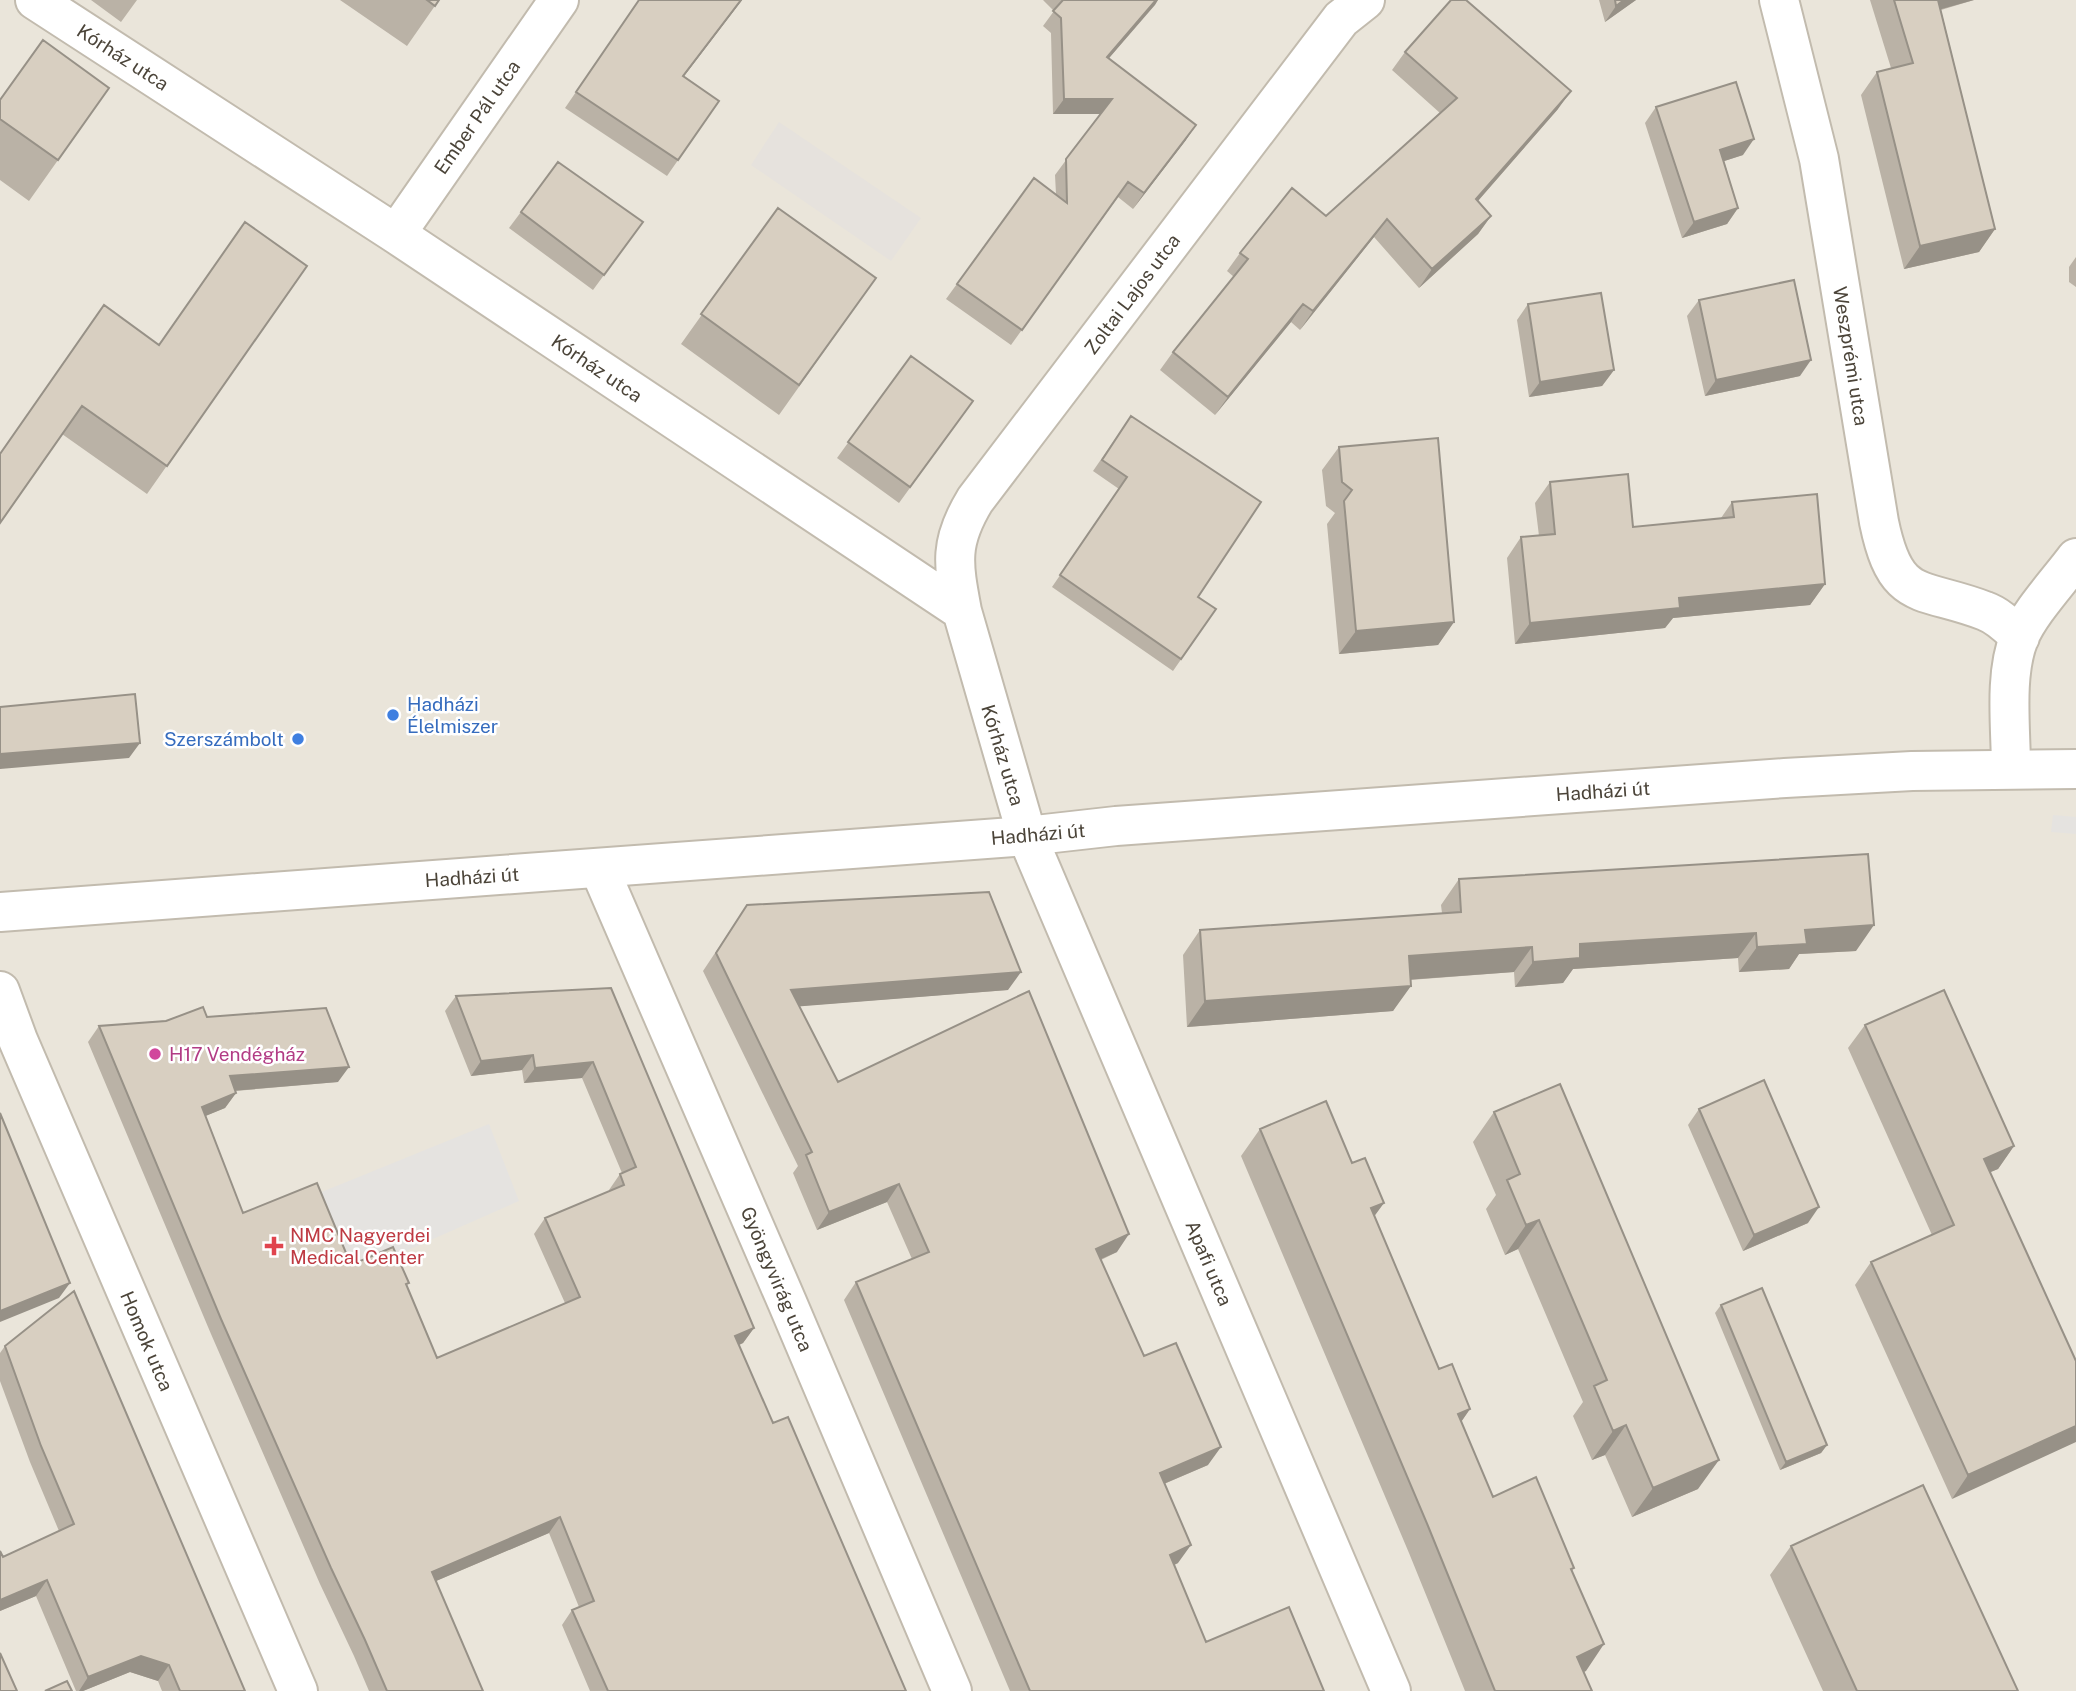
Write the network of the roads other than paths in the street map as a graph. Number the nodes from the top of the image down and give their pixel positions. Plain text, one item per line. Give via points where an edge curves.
1 (35, 0) edge
2 (559, 0) edge
3 (1365, 0) edge
4 (1779, 0) edge
5 (396, 234) junction
6 (2076, 558) edge
7 (962, 611) junction
8 (2020, 636) junction
9 (2011, 769) junction
10 (2076, 769) edge
11 (1027, 836) junction
12 (599, 867) junction
13 (0, 912) edge
14 (0, 991) edge
15 (298, 1691) edge
16 (952, 1691) edge
17 (1391, 1691) edge

1 - 5 street, Kórház utca
2 - 5 street, Ember Pál utca
3 - 7 street, Zoltai Lajos utca via 1341,19 975,500 961,523 954,549
4 - 8 street, Weszprémi utca via 1819,159 1888,556 1914,589 1984,611
5 - 7 street, Kórház utca
6 - 8 street
7 - 11 street, Kórház utca
8 - 9 street via 2011,673
9 - 10 street, Hadházi út
9 - 11 street, Hadházi út via 1785,778
11 - 12 street, Hadházi út
11 - 17 street, Apafi utca
12 - 13 street, Hadházi út
12 - 16 street, Gyöngyvirág utca
14 - 15 street, Homok utca

